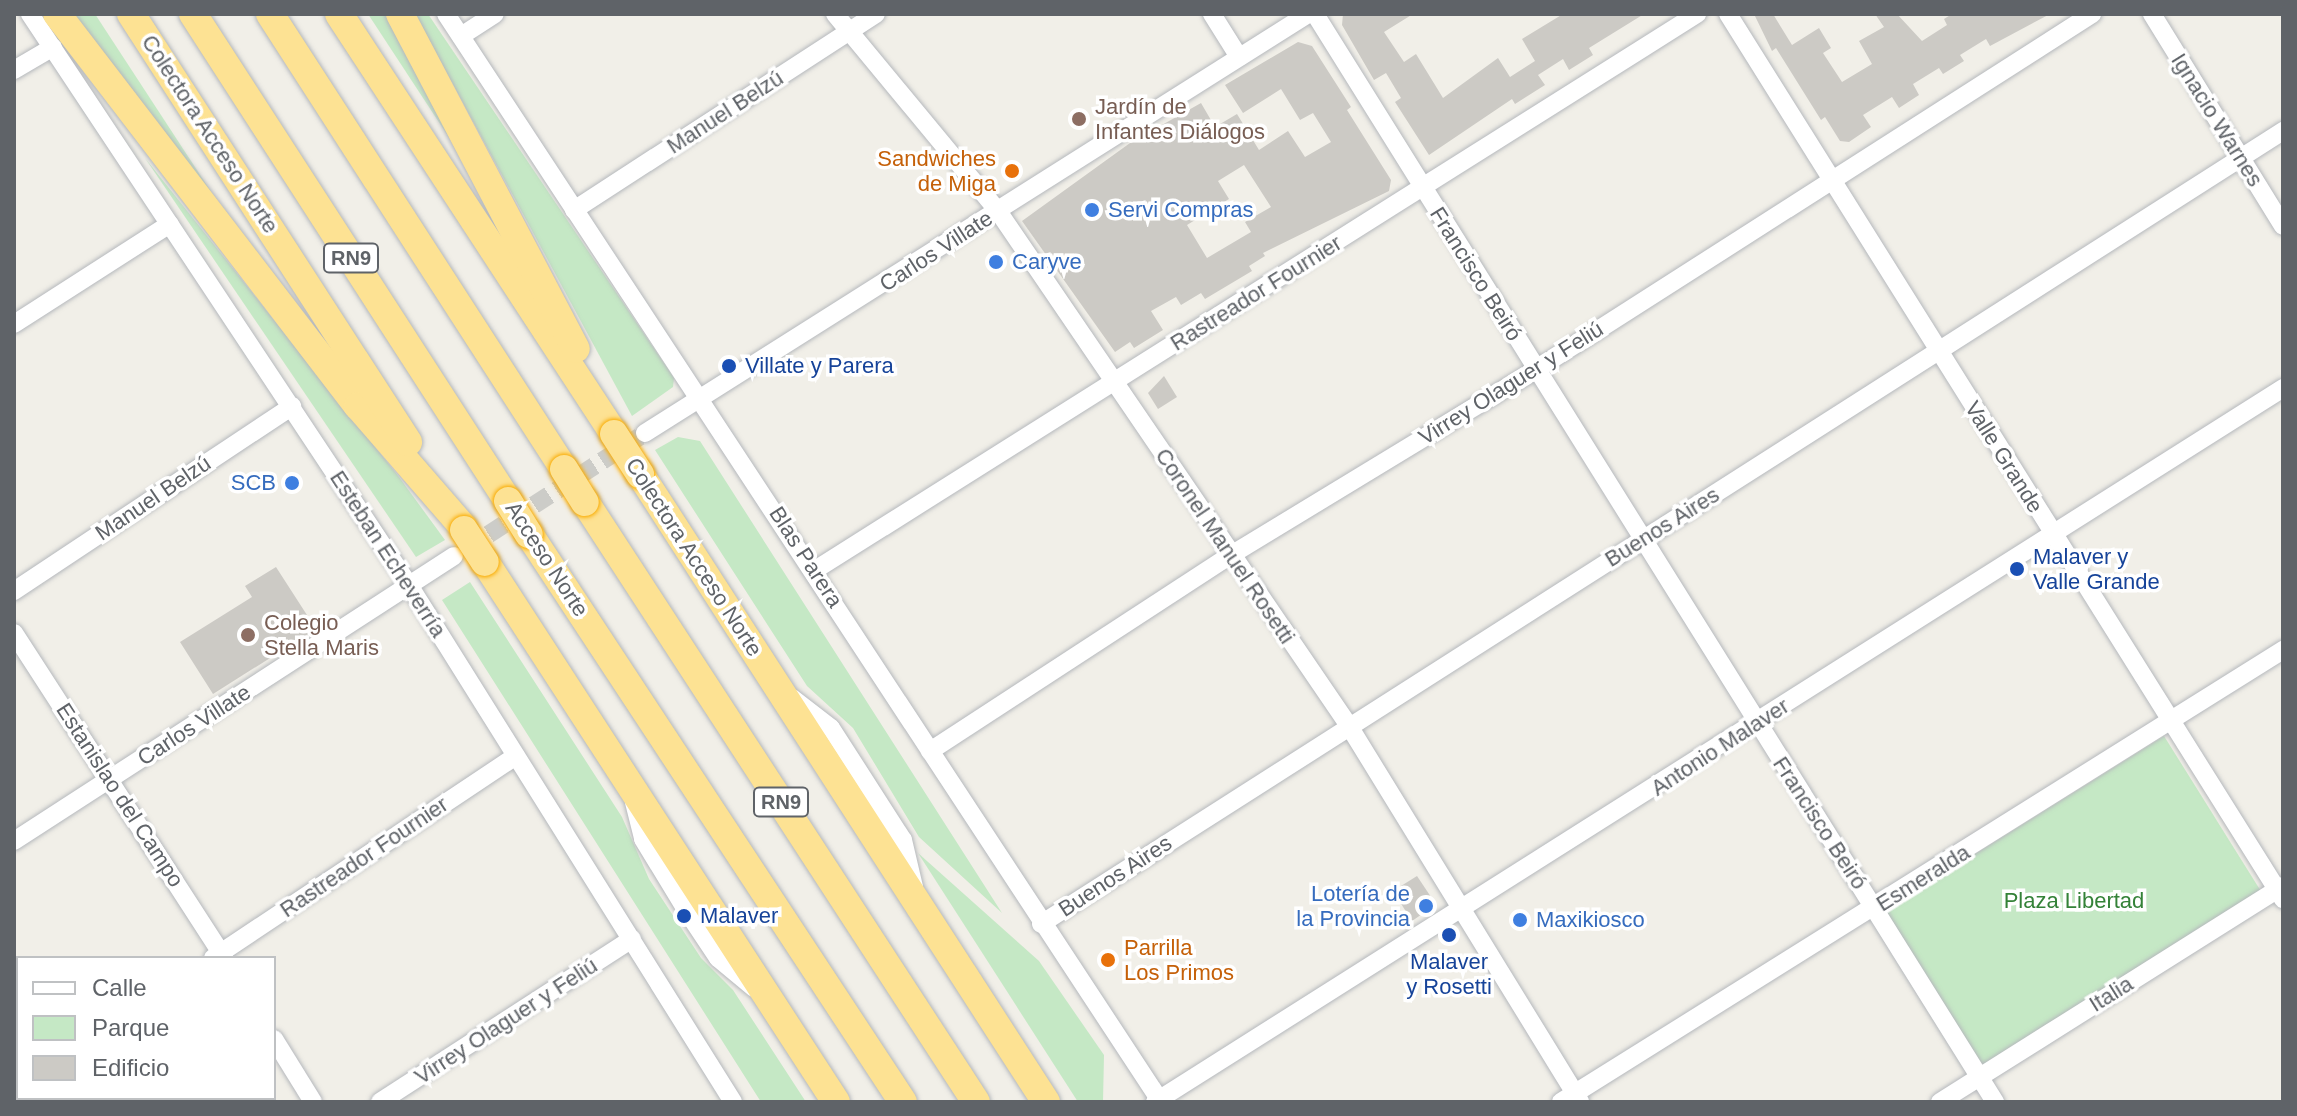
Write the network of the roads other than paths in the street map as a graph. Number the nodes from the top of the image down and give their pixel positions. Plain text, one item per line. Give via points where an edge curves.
1 (30, 14) edge
2 (57, 14) edge
3 (131, 14) edge
4 (193, 14) edge
5 (270, 14) edge
6 (339, 14) edge
7 (400, 14) edge
8 (446, 14) edge
9 (495, 14) edge
10 (835, 14) edge
11 (876, 14) edge
12 (1212, 14) edge
13 (1308, 14) edge
14 (1315, 14) edge
15 (1697, 14) edge
16 (1728, 14) edge
17 (2092, 14) edge
18 (2152, 14) edge
19 (849, 31) junction
20 (461, 36) junction
21 (53, 47) junction
22 (1239, 57) junction
23 (14, 70) edge
24 (2283, 131) edge
25 (2240, 158) junction
26 (1829, 178) junction
27 (1423, 189) junction
28 (574, 210) junction
29 (998, 211) junction
30 (170, 224) junction
31 (2283, 226) edge
32 (14, 324) edge
33 (1938, 352) junction
34 (1537, 369) junction
35 (1114, 381) junction
36 (2283, 388) edge
37 (703, 399) junction
38 (292, 406) junction
39 (645, 433) tunnel mouth
40 (614, 434) junction
41 (2053, 534) junction
42 (460, 538) junction
43 (1643, 539) junction
44 (1231, 555) junction
45 (815, 570) junction
46 (409, 585) junction
47 (14, 591) edge
48 (14, 633) edge
49 (2283, 650) edge
50 (2169, 723) junction
51 (1757, 724) junction
52 (1349, 726) junction
53 (930, 751) junction
54 (516, 756) junction
55 (110, 779) junction
56 (14, 841) edge
57 (2281, 892) edge
58 (1875, 909) junction
59 (1464, 910) junction
60 (1041, 924) junction
61 (632, 939) junction
62 (219, 956) edge
63 (276, 1042) edge
64 (1980, 1077) junction
65 (1572, 1099) edge
66 (1158, 1101) edge
67 (313, 1102) edge
68 (380, 1102) edge
69 (733, 1102) edge
70 (836, 1102) edge
71 (903, 1102) edge
72 (976, 1102) edge
73 (1046, 1102) edge
74 (1940, 1102) edge
75 (1995, 1102) edge

1 - 21 street, Esteban Echeverría
2 - 42 highway
3 - 42 highway, Colectora Acceso Norte
4 - 71 highway, Acceso Norte / RN9, bridge
5 - 72 highway, RN9, bridge
6 - 40 highway, Colectora Acceso Norte
7 - 40 highway via 563,320
8 - 20 street, Blas Parera
9 - 20 street
10 - 19 street, Coronel Manuel Rosetti
11 - 19 street, Manuel Belzú
12 - 22 street
13 - 22 street, Carlos Villate
14 - 27 street, Francisco Beiró
15 - 27 street, Rastreador Fournier
16 - 26 street, Valle Grande
17 - 26 street, Virrey Olaguer y Feliú
18 - 25 street, Ignacio Warnes
19 - 28 street, Manuel Belzú
19 - 29 street, Coronel Manuel Rosetti
20 - 28 street, Blas Parera
21 - 23 street
21 - 30 street, Esteban Echeverría
22 - 29 street, Carlos Villate
24 - 25 street, Buenos Aires
25 - 31 street, Ignacio Warnes
25 - 33 street, Buenos Aires
26 - 33 street, Valle Grande
26 - 34 street, Virrey Olaguer y Feliú
27 - 34 street, Francisco Beiró
27 - 35 street, Rastreador Fournier
28 - 37 street, Blas Parera
29 - 35 street, Coronel Manuel Rosetti
29 - 37 street, Carlos Villate
30 - 32 street
30 - 38 street, Esteban Echeverría
33 - 41 street, Valle Grande
33 - 43 street, Buenos Aires
34 - 43 street, Francisco Beiró
34 - 44 street, Virrey Olaguer y Feliú
35 - 44 street, Coronel Manuel Rosetti
35 - 45 street, Rastreador Fournier
36 - 41 street, Antonio Malaver
37 - 39 street, Carlos Villate
37 - 45 street, Blas Parera
38 - 46 street, Esteban Echeverría
38 - 47 street, Manuel Belzú
40 - 73 highway, Colectora Acceso Norte, bridge
41 - 50 street, Valle Grande
41 - 51 street, Antonio Malaver
42 - 46 street, Carlos Villate
42 - 70 highway, Colectora Acceso Norte, bridge via 485,562
43 - 51 street, Francisco Beiró
43 - 52 street, Buenos Aires
44 - 52 street, Coronel Manuel Rosetti
44 - 53 street, Virrey Olaguer y Feliú
45 - 53 street, Blas Parera
46 - 54 street, Esteban Echeverría
46 - 55 street, Carlos Villate
48 - 55 street, Estanislao del Campo
49 - 50 street, Esmeralda
50 - 57 street, Valle Grande
50 - 58 street, Esmeralda
51 - 58 street, Francisco Beiró
51 - 59 street, Antonio Malaver
52 - 59 street, Coronel Manuel Rosetti
52 - 60 street, Buenos Aires
53 - 60 street, Blas Parera
54 - 61 street, Esteban Echeverría
54 - 62 street, Rastreador Fournier
55 - 56 street, Carlos Villate
55 - 62 street, Estanislao del Campo
57 - 64 street, Italia
58 - 64 street, Francisco Beiró
58 - 65 street, Esmeralda
59 - 65 street, Coronel Manuel Rosetti
59 - 66 street, Antonio Malaver
60 - 66 street, Blas Parera
61 - 68 street, Virrey Olaguer y Feliú
61 - 69 street, Esteban Echeverría
63 - 67 street
64 - 74 street, Italia
64 - 75 street, Francisco Beiró

